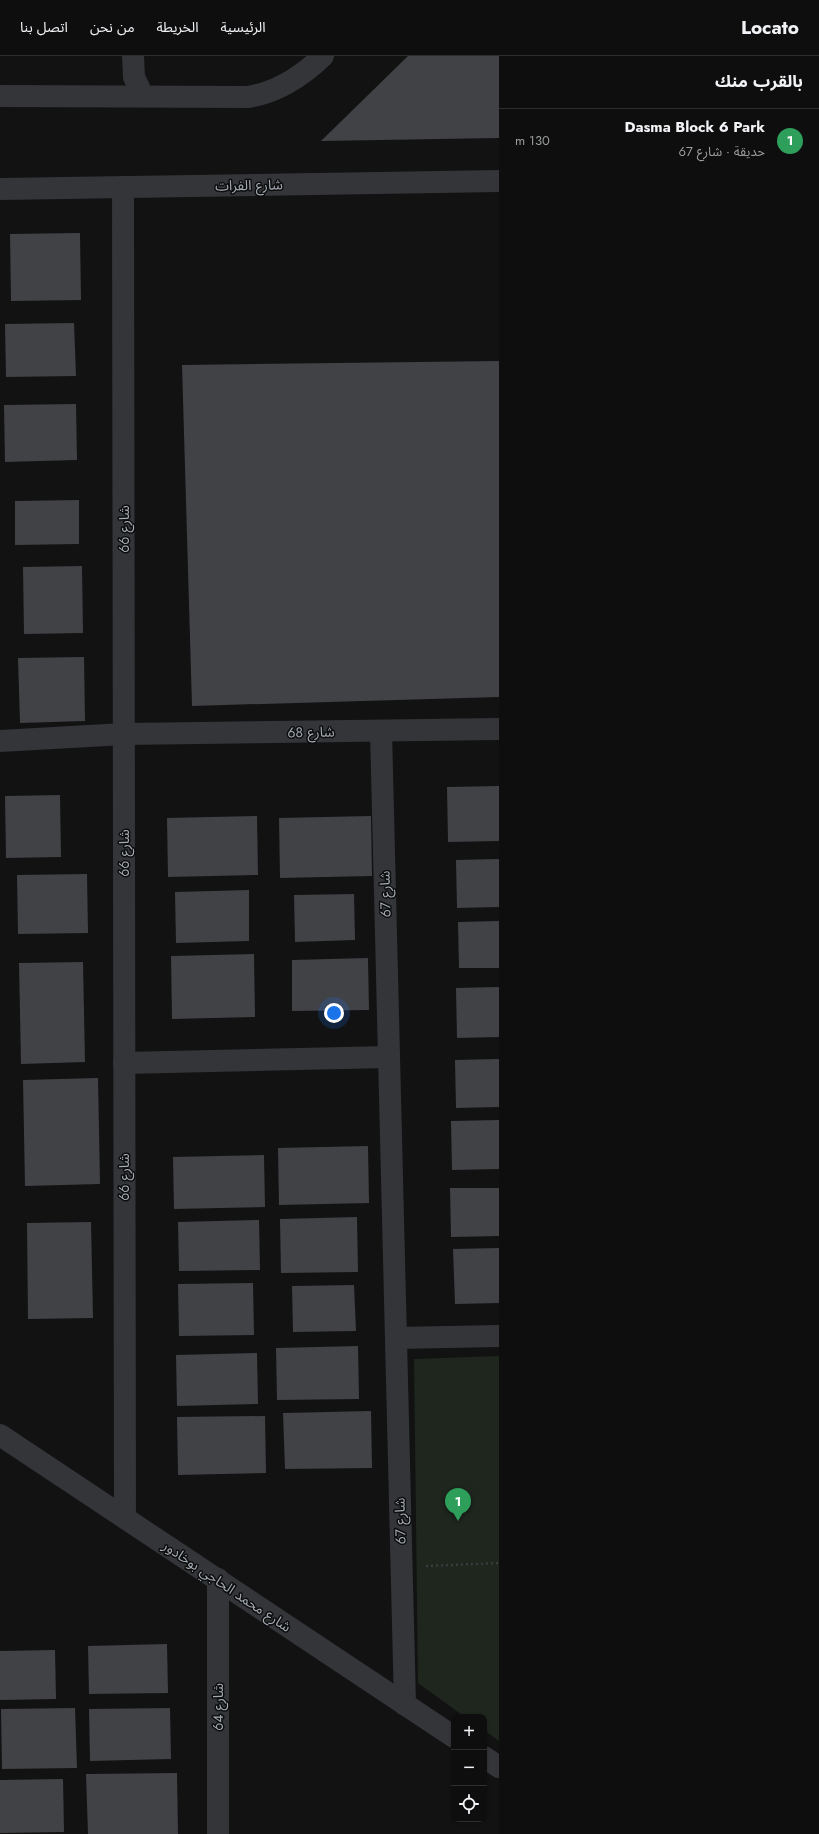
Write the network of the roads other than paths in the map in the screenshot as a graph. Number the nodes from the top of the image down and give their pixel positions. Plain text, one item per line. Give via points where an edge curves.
1 (133, 56) edge
2 (323, 56) edge
3 (0, 96) edge
4 (142, 96) junction
5 (499, 181) edge
6 (123, 187) junction
7 (0, 189) edge
8 (499, 730) edge
9 (381, 731) junction
10 (124, 734) junction
11 (0, 741) edge
12 (389, 1057) junction
13 (124, 1063) junction
14 (499, 1336) edge
15 (396, 1338) junction
16 (0, 1435) edge
17 (125, 1518) junction
18 (218, 1579) junction
19 (405, 1705) junction
20 (451, 1735) edge
21 (487, 1759) edge
22 (499, 1767) edge
23 (218, 1834) edge

1 - 4 street via 134,76
2 - 4 street via 307,71 263,95
3 - 4 street
5 - 6 street, شارع الفرات
6 - 7 street, شارع الفرات
6 - 10 street, شارع 66
8 - 9 street, شارع 68
9 - 10 street, شارع 68
9 - 12 street, شارع 67
10 - 11 street, شارع 68
10 - 13 street, شارع 66
12 - 13 street
12 - 15 street, شارع 67
13 - 17 street, شارع 66
14 - 15 street
15 - 19 street, شارع 67
16 - 17 street, شارع محمد الحاجي بوخادور
17 - 18 street, شارع محمد الحاجي بوخادور
18 - 19 street, شارع محمد الحاجي بوخادور
18 - 23 street, شارع 64
19 - 20 street, شارع محمد الحاجي بوخادور
21 - 22 street

